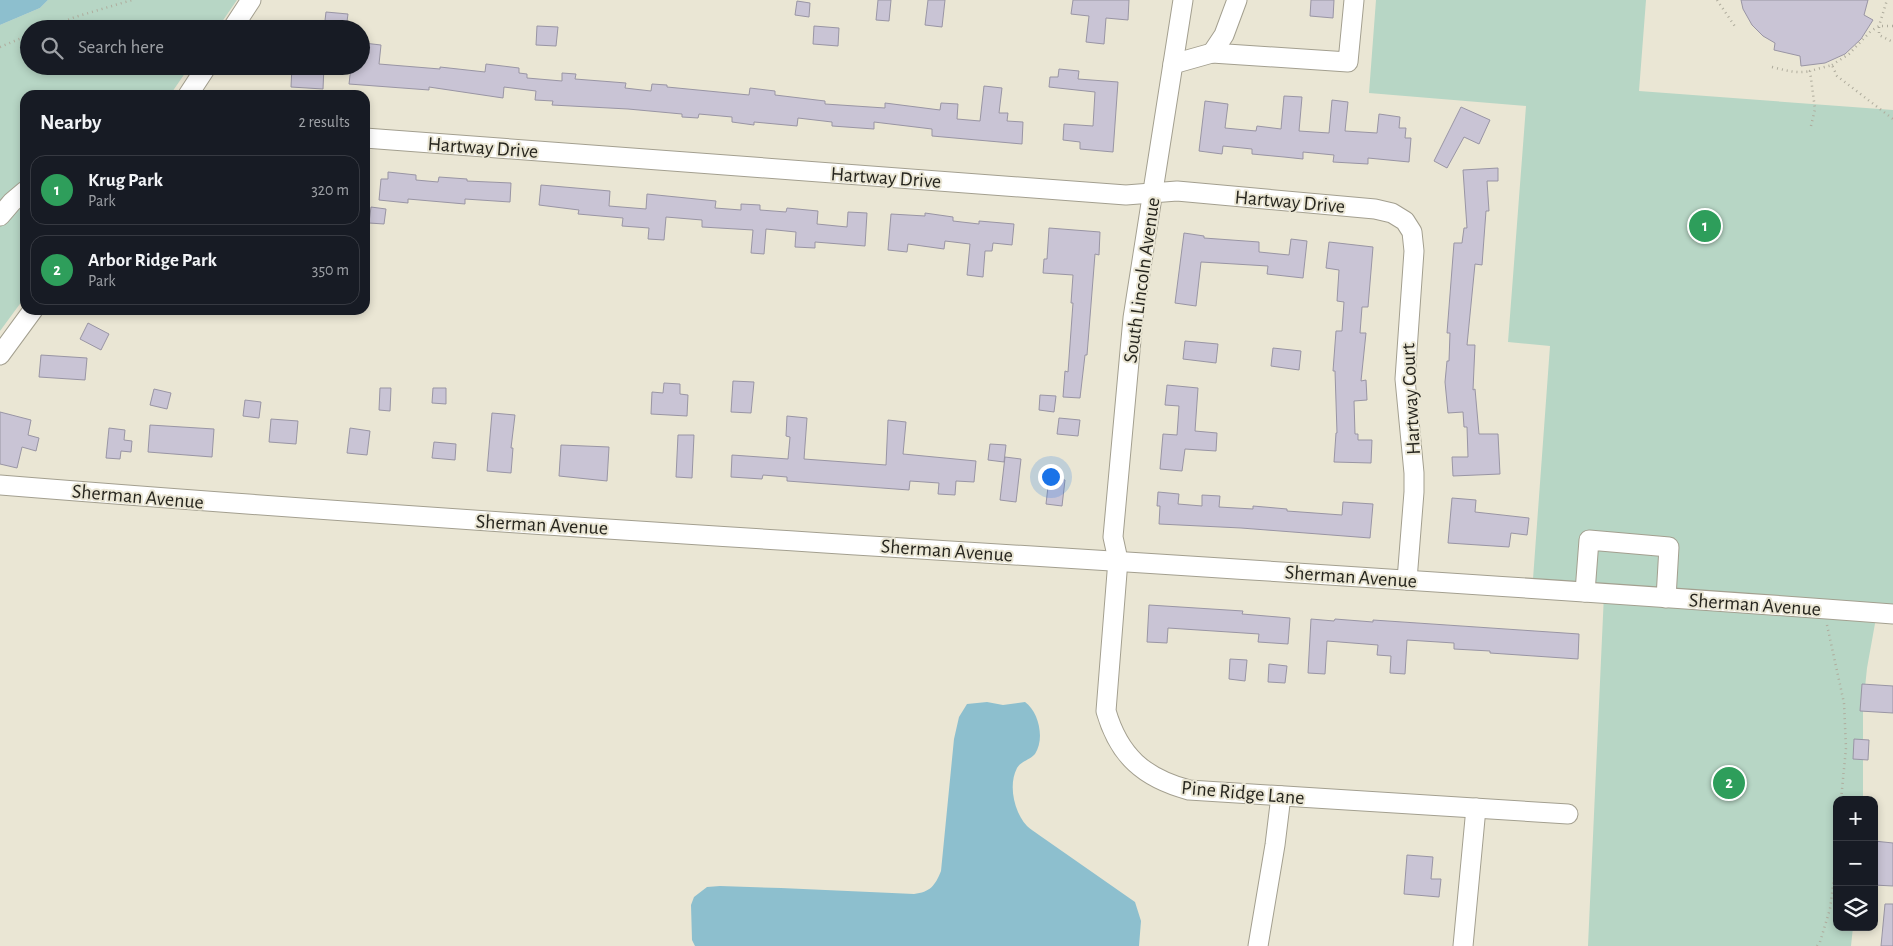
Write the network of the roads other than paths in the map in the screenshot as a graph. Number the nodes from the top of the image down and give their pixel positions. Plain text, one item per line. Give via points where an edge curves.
1 (251, 0) edge
2 (1183, 0) edge
3 (1237, 0) edge
4 (1354, 0) edge
5 (238, 20) edge
6 (1212, 53) junction
7 (1173, 64) junction
8 (201, 75) edge
9 (191, 90) edge
10 (370, 138) edge
11 (1152, 193) junction
12 (20, 195) edge
13 (0, 216) edge
14 (1405, 221) joint
15 (29, 315) edge
16 (0, 355) edge
17 (0, 485) edge
18 (1118, 560) junction
19 (1407, 580) junction
20 (1585, 592) junction
21 (1666, 598) junction
22 (1893, 614) edge
23 (1281, 796) junction
24 (1476, 808) junction
25 (1568, 814) dead end
26 (1258, 946) edge
27 (1463, 946) edge

1 - 5 street
2 - 7 street, South Lincoln Avenue
3 - 6 street via 1224,35
4 - 6 street via 1348,62
6 - 7 street
7 - 11 street, South Lincoln Avenue
8 - 9 street
10 - 11 street, Hartway Drive via 1116,194
11 - 14 street, Hartway Drive via 1177,191 1375,209 1392,213
11 - 18 street, South Lincoln Avenue via 1134,318 1113,537
12 - 13 street
14 - 19 street, Hartway Court via 1412,232 1414,251 1405,379 1414,473
15 - 16 street
17 - 18 street, Sherman Avenue via 332,512
18 - 19 street, Sherman Avenue
18 - 23 street, Pine Ridge Lane via 1106,711 1112,731 1126,754 1144,770 1170,785 1189,790
19 - 20 street, Sherman Avenue
20 - 21 street, Sherman Avenue
20 - 21 street via 1589,540 1669,547
21 - 22 street, Sherman Avenue
23 - 24 street, Pine Ridge Lane
23 - 26 street
24 - 25 street, Pine Ridge Lane
24 - 27 street

